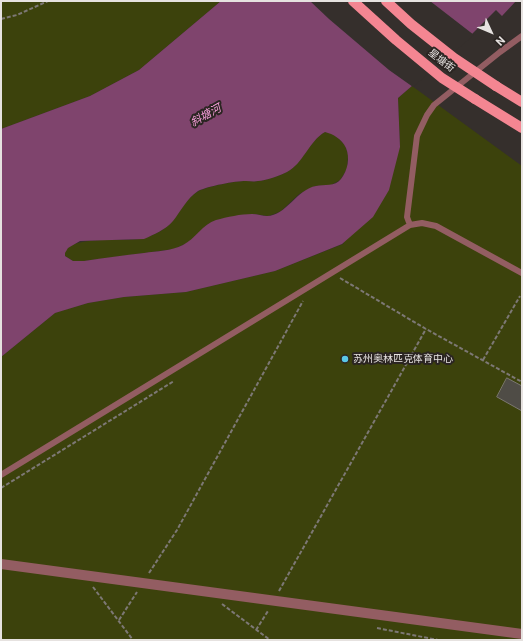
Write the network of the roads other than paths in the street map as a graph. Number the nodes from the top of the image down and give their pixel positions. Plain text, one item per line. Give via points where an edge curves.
1 (353, 1) edge
2 (386, 1) edge
3 (522, 36) edge
4 (522, 102) edge
5 (522, 128) edge
6 (410, 225) junction
7 (522, 273) edge
8 (1, 475) edge
9 (1, 564) edge
10 (522, 634) edge

1 - 5 main road, 星塘街, bridge via 436,73
2 - 4 main road, 星塘街, bridge via 454,58
3 - 6 lane via 440,100 427,115 417,136 407,217
6 - 7 lane via 422,223 436,226
6 - 8 lane
9 - 10 street

